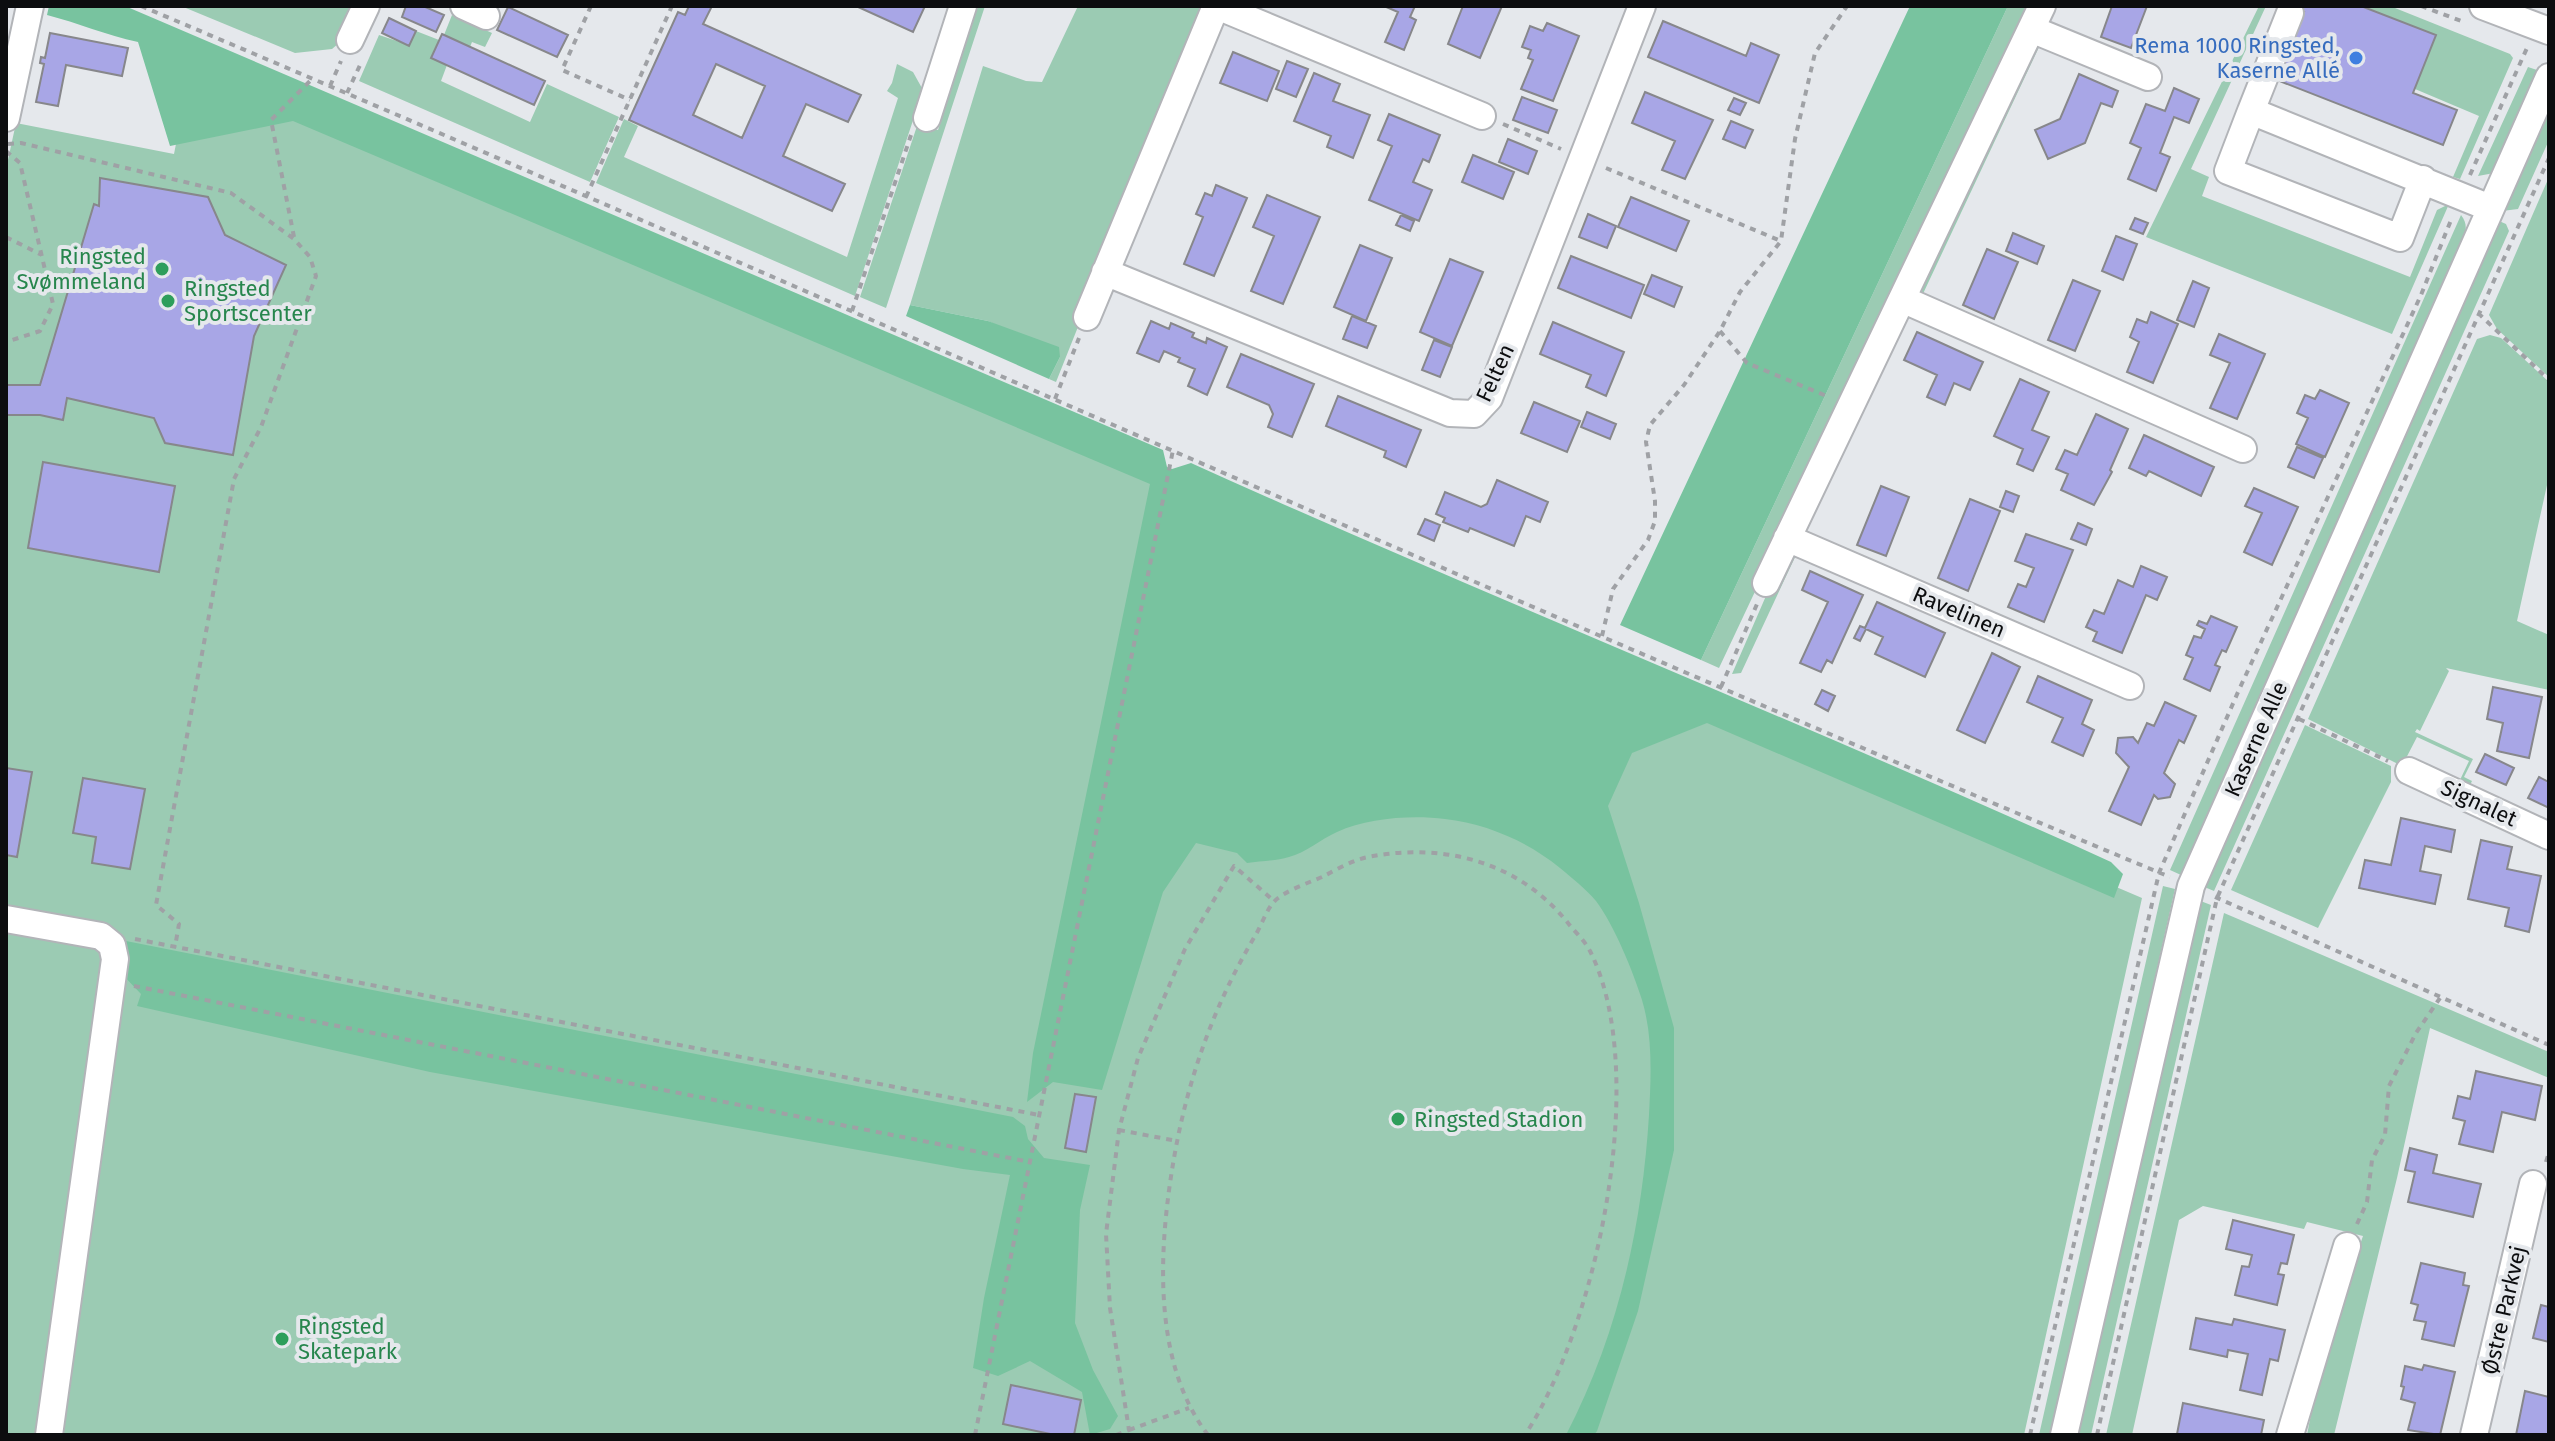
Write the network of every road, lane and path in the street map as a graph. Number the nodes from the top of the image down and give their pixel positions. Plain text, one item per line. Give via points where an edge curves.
1 (30, 6) edge
2 (141, 6) edge
3 (366, 6) edge
4 (591, 6) edge
5 (672, 6) edge
6 (963, 6) edge
7 (1216, 6) edge
8 (1642, 6) edge
9 (1847, 6) edge
10 (2483, 6) edge
11 (2290, 13) dead end
12 (2037, 18) edge
13 (2549, 31) edge
14 (350, 40) dead end
15 (2148, 77) dead end
16 (2549, 77) edge
17 (313, 78) junction
18 (630, 100) junction
19 (2251, 111) junction
20 (1482, 116) dead end
21 (6, 118) edge
22 (927, 118) joint
23 (6, 148) edge
24 (2549, 158) edge
25 (2423, 179) junction
26 (586, 197) junction
27 (2490, 208) junction
28 (1715, 213) dead end
29 (6, 237) edge
30 (294, 239) junction
31 (1781, 241) junction
32 (42, 255) junction
33 (1105, 272) junction
34 (1902, 299) junction
35 (852, 311) junction
36 (2478, 313) junction
37 (1087, 317) joint
38 (1720, 331) junction
39 (6, 342) edge
40 (2549, 380) edge
41 (1055, 399) junction
42 (1851, 406) junction
43 (2243, 449) dead end
44 (1173, 450) junction
45 (1787, 538) junction
46 (1766, 583) joint
47 (1602, 636) junction
48 (2130, 686) dead end
49 (1720, 688) junction
50 (2299, 719) junction
51 (2409, 771) joint
52 (2549, 836) edge
53 (2191, 886) junction
54 (2217, 898) junction
55 (1274, 901) junction
56 (6, 919) edge
57 (112, 945) junction
58 (175, 947) junction
59 (112, 982) junction
60 (2440, 998) junction
61 (2549, 1045) edge
62 (1039, 1115) junction
63 (1119, 1130) junction
64 (1177, 1141) junction
65 (1030, 1162) junction
66 (2533, 1184) dead end
67 (2347, 1246) joint
68 (1189, 1408) junction
69 (1129, 1430) junction
70 (49, 1435) edge
71 (975, 1435) edge
72 (1116, 1435) edge
73 (1208, 1435) edge
74 (1525, 1435) edge
75 (2064, 1435) edge
76 (2097, 1435) edge
77 (2290, 1435) edge
78 (2474, 1435) edge

1 - 21 street
2 - 17 path
3 - 14 street
4 - 18 path via 562,70
5 - 18 path
6 - 22 street
7 - 20 street
7 - 33 street
8 - 33 street, Felten via 1489,398 1474,414 1450,413
9 - 31 path via 1815,53 1795,139
10 - 13 street
11 - 19 street
12 - 15 street
12 - 34 street
16 - 27 street, Kaserne Alle
17 - 26 path
17 - 30 path via 271,120
18 - 26 path
19 - 25 street
19 - 25 street via 2228,171 2400,238
22 - 35 path via 916,119
23 - 30 path via 21,143 231,193
23 - 32 path via 20,163
24 - 36 path
25 - 27 street
26 - 35 path
27 - 53 street, Kaserne Alle
28 - 31 path
29 - 32 path
30 - 58 path via 310,257 316,276 261,427 234,479 156,905 179,924
31 - 38 path via 1740,292
32 - 39 path via 53,304 40,331
33 - 37 street
34 - 42 street
34 - 43 street
35 - 41 path
36 - 40 path
36 - 50 path
37 - 41 path
38 - 42 path via 1747,363
38 - 47 path via 1650,425 1646,442 1655,521 1648,540 1613,589
41 - 44 path
42 - 45 street
44 - 47 path
44 - 62 path
45 - 46 street
45 - 48 street, Ravelinen
46 - 49 path
47 - 49 path
49 - 53 path
50 - 51 path
50 - 54 path
51 - 52 street, Signalet
53 - 54 path
53 - 75 street, Kaserne Alle
54 - 60 path
54 - 76 path
55 - 63 path via 1234,866 1185,949 1138,1058
55 - 64 path via 1213,1017 1192,1074
55 - 74 path via 1364,857 1413,851 1463,855 1516,877 1553,905 1589,949 1609,1001 1615,1063 1607,1202 1575,1333
56 - 57 street via 101,936
57 - 58 path via 132,938
57 - 59 street
58 - 62 path
59 - 65 path
59 - 70 street
60 - 61 path
60 - 67 path via 2389,1086 2385,1135 2372,1160 2367,1202
62 - 65 path
63 - 64 path
63 - 69 path via 1106,1234 1110,1308
64 - 68 path via 1166,1206 1166,1310 1175,1371
65 - 71 path
66 - 78 street, Østre Parkvej
67 - 77 street
68 - 69 path
68 - 73 path
69 - 72 path

